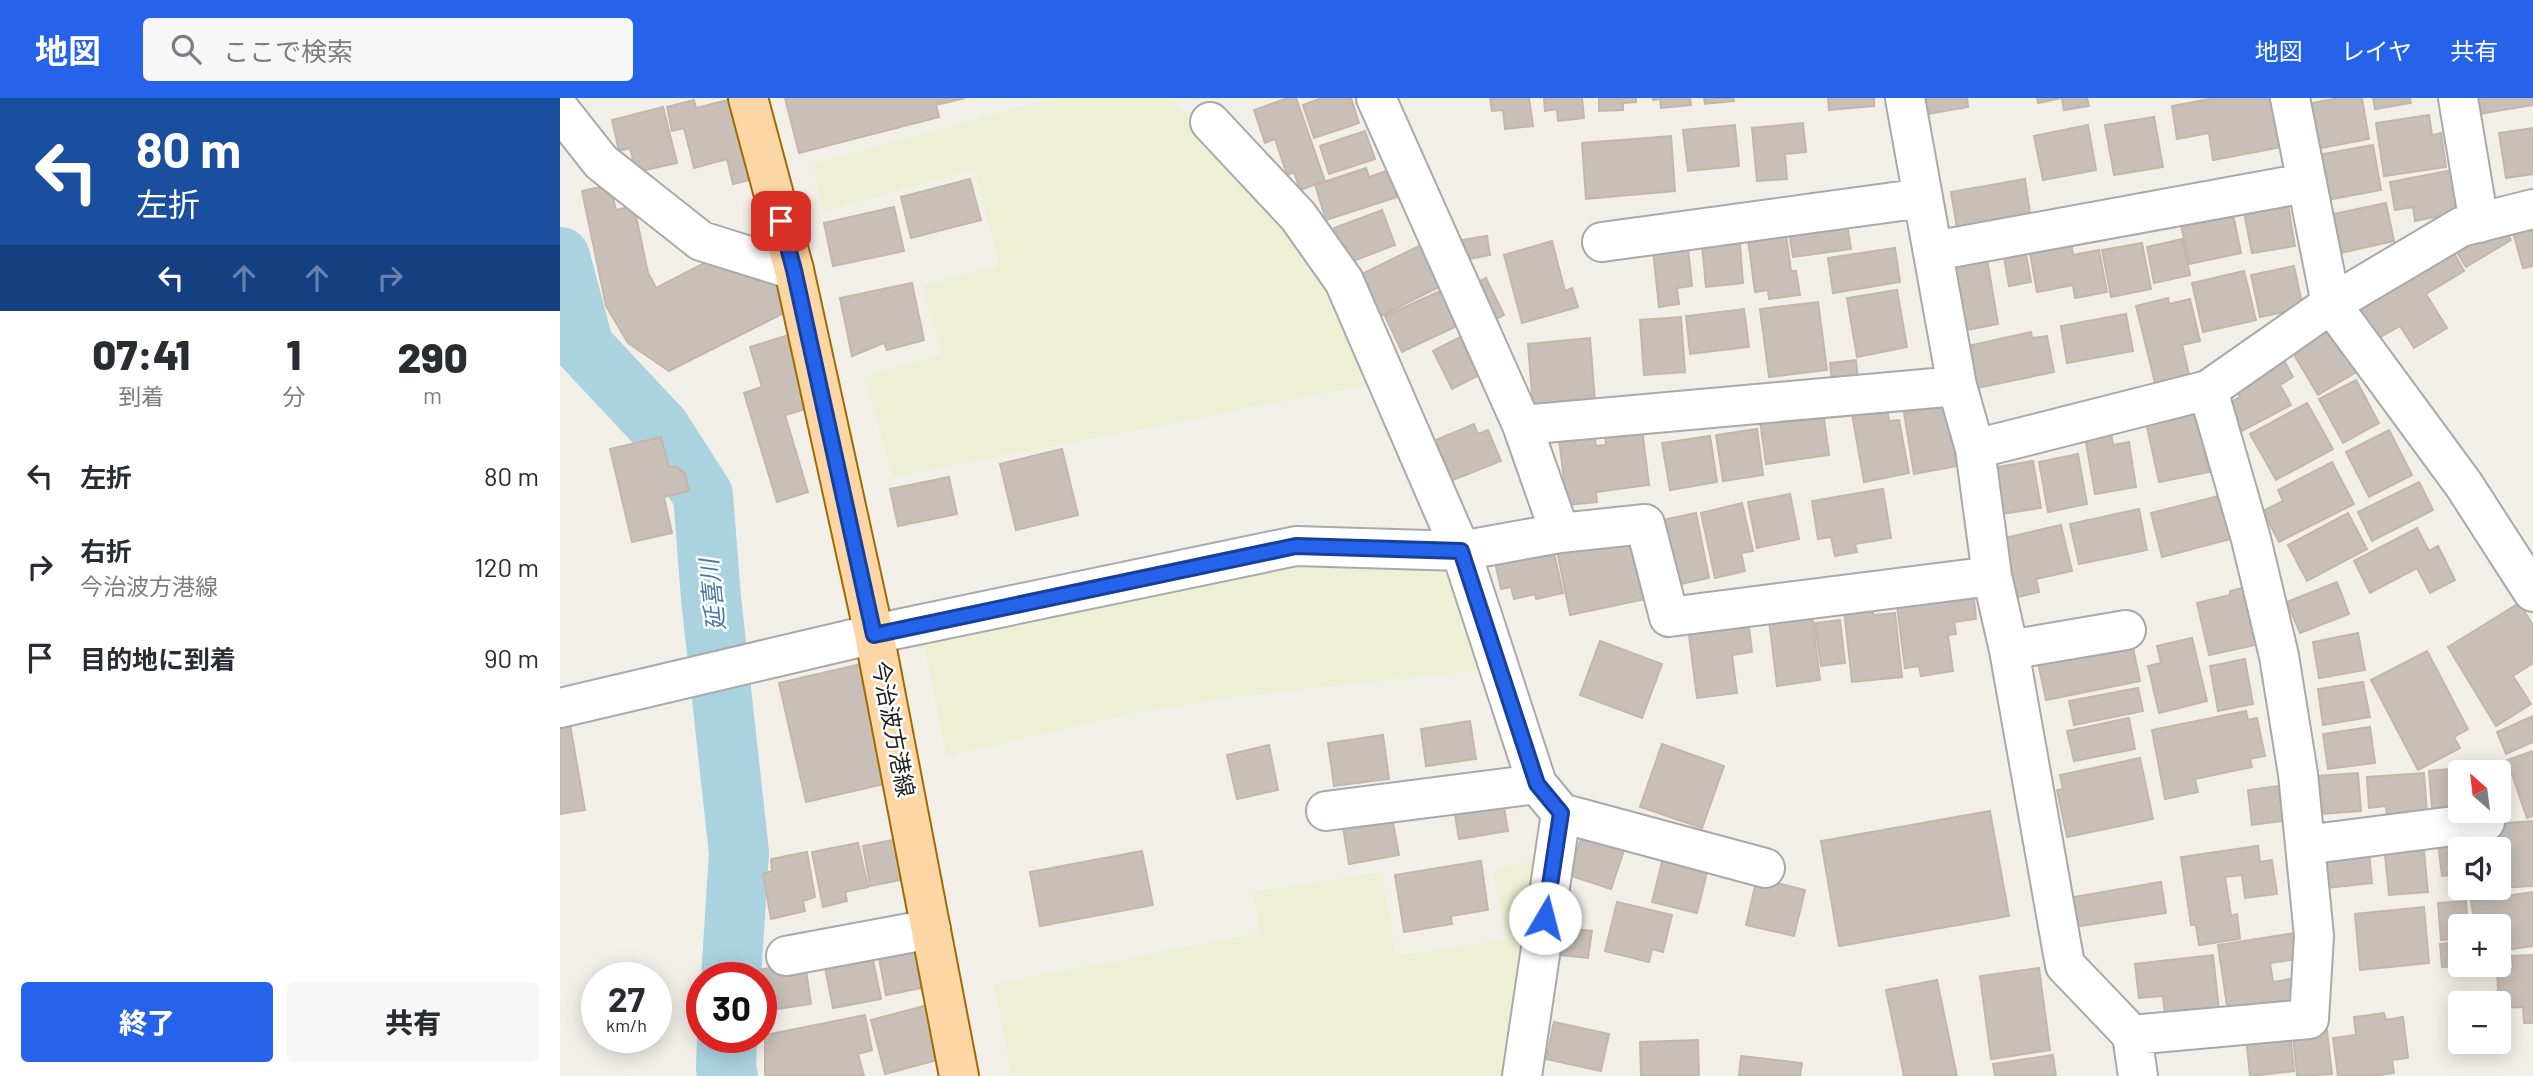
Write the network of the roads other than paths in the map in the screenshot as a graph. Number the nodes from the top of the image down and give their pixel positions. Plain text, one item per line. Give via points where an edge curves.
1 (748, 98) edge
2 (1376, 98) edge
3 (1905, 98) edge
4 (2290, 98) edge
5 (2458, 98) edge
6 (560, 110) edge
7 (1210, 122) dead end
8 (2305, 183) junction
9 (1923, 198) junction
10 (2533, 209) edge
11 (2479, 223) junction
12 (1602, 242) dead end
13 (1934, 251) junction
14 (794, 270) junction
15 (2331, 304) junction
16 (1957, 386) junction
17 (2208, 390) junction
18 (1522, 425) junction
19 (1975, 450) junction
20 (1560, 533) junction
21 (1461, 551) junction
22 (1993, 576) junction
23 (2533, 592) edge
24 (2126, 630) dead end
25 (874, 635) junction
26 (2009, 650) junction
27 (560, 708) edge
28 (1537, 784) junction
29 (1326, 811) dead end
30 (1561, 813) junction
31 (2477, 823) edge
32 (2305, 845) junction
33 (1765, 868) dead end
34 (931, 929) junction
35 (786, 956) dead end
36 (2132, 1035) junction
37 (959, 1076) edge
38 (1522, 1076) edge
39 (2138, 1076) edge

1 - 14 main road, 今治波方港線
2 - 18 street
3 - 9 street
4 - 8 street
5 - 11 street
6 - 14 street via 601,162 701,241
7 - 21 street via 1298,216 1344,281
8 - 13 street
8 - 15 street
9 - 12 street
9 - 13 street
10 - 11 street
11 - 15 street via 2462,226
13 - 16 street
14 - 25 main road, 今治波方港線
15 - 17 street
15 - 23 street via 2464,485
16 - 18 street
16 - 19 street
17 - 19 street
17 - 32 street via 2279,656
18 - 20 street
19 - 22 street
20 - 21 street
20 - 22 street via 1645,524 1669,617
21 - 25 street via 1296,546
21 - 28 street
22 - 26 street
24 - 26 street
25 - 27 street
25 - 34 main road, 今治波方港線
26 - 36 street via 2065,965
28 - 29 street
28 - 30 street
30 - 33 street
30 - 38 street
31 - 32 street
32 - 36 street via 2314,936 2309,1019
34 - 35 street
34 - 37 main road, 今治波方港線
36 - 39 street

